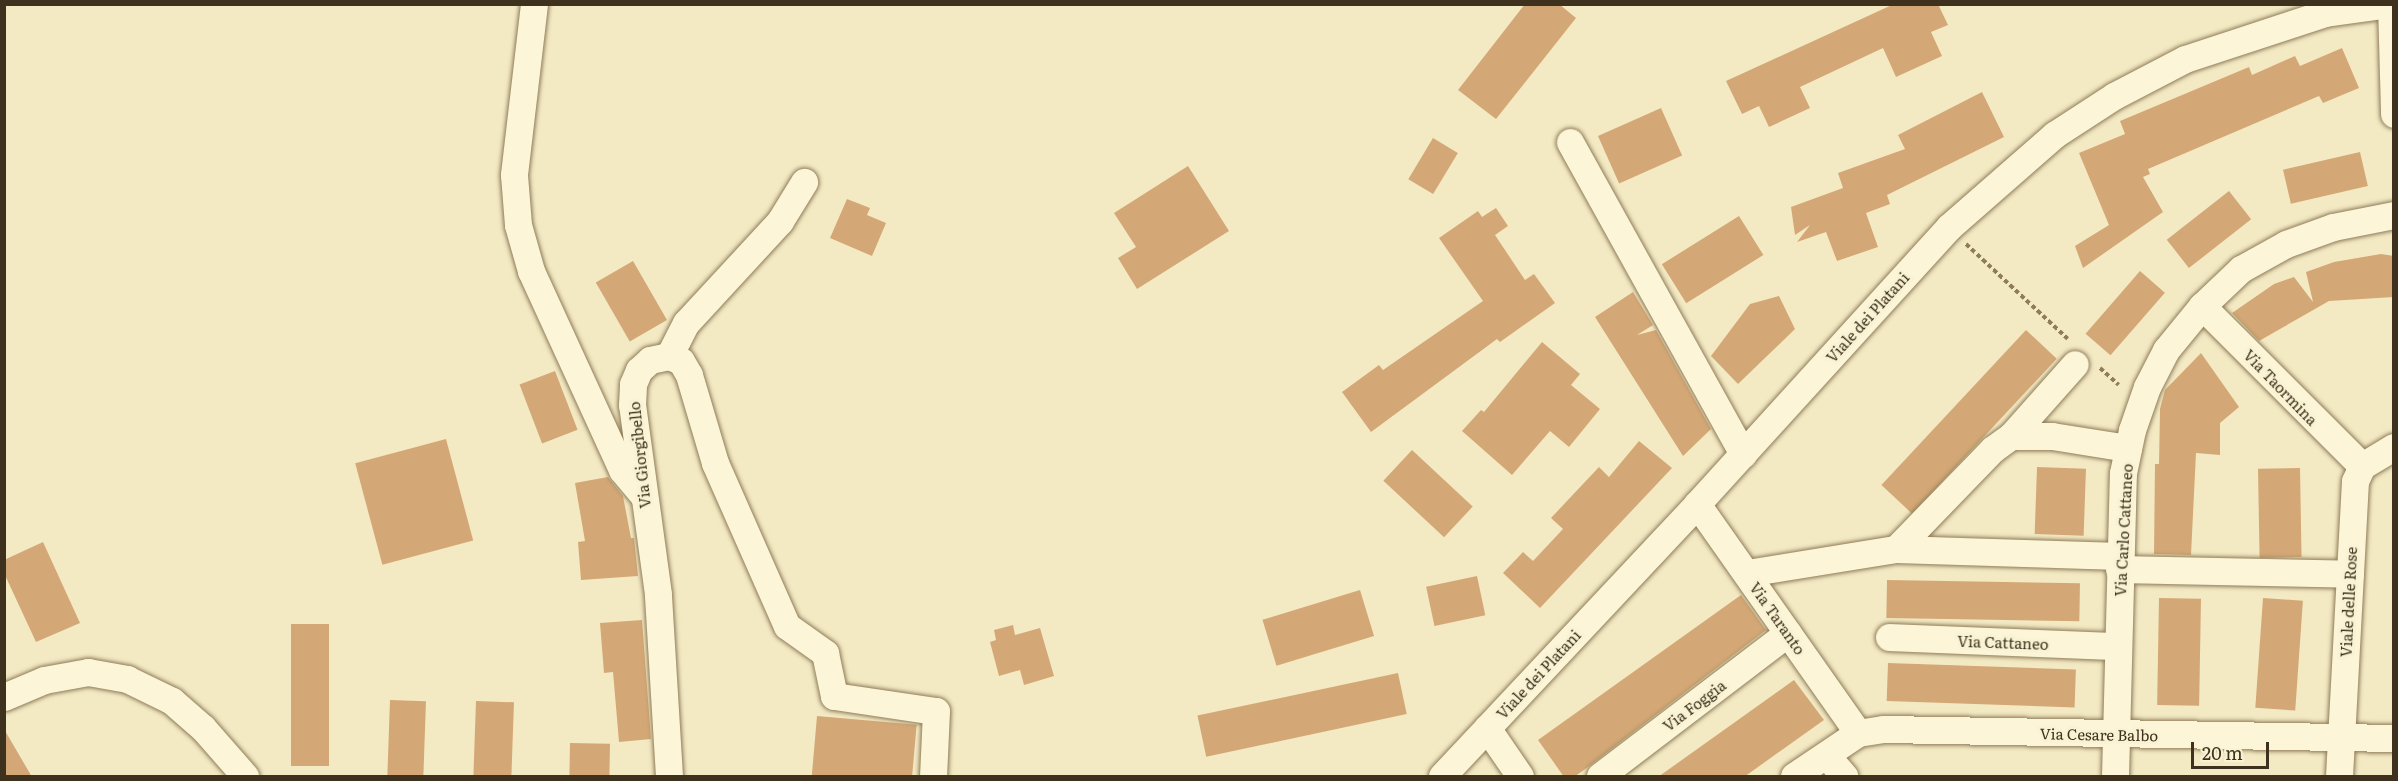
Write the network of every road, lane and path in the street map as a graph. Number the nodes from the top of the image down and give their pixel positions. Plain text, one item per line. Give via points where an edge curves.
1 (534, 4) edge
2 (2392, 5) edge
3 (2394, 114) edge
4 (1570, 142) dead end
5 (804, 182) dead end
6 (2394, 215) edge
7 (1948, 228) junction
8 (2202, 306) junction
9 (669, 356) junction
10 (2080, 356) junction
11 (2142, 401) junction
12 (2011, 436) junction
13 (2394, 447) edge
14 (2128, 448) junction
15 (1743, 454) junction
16 (2362, 466) junction
17 (643, 495) junction
18 (1697, 504) junction
19 (1896, 549) junction
20 (2120, 563) junction
21 (1747, 573) junction
22 (2350, 574) junction
23 (1788, 633) junction
24 (1889, 637) dead end
25 (2118, 646) junction
26 (4, 697) edge
27 (1487, 728) junction
28 (1858, 732) junction
29 (2116, 734) junction
30 (2341, 735) junction
31 (2394, 738) edge
32 (1826, 755) junction
33 (245, 777) edge
34 (669, 777) edge
35 (933, 777) edge
36 (1442, 777) edge
37 (1520, 777) edge
38 (1600, 777) edge
39 (1794, 777) edge
40 (1845, 777) edge
41 (2115, 777) edge
42 (2339, 777) edge

1 - 17 street via 514,175 518,225 531,271 622,470
2 - 3 street
2 - 7 street, Viale dei Platani via 2325,13 2184,59 2114,96 2054,135
4 - 15 street
5 - 9 street via 780,221 686,323
6 - 8 street, Via Carlo Cattaneo via 2333,227 2286,244 2241,268
7 - 10 path
7 - 15 street, Viale dei Platani
8 - 11 street, Via Carlo Cattaneo via 2166,350
8 - 16 street, Via Taormina
9 - 17 street, Via Giorgibello via 650,360 633,384
9 - 35 street via 681,361 689,375 715,463 788,626 825,653 834,696 936,711
10 - 11 path
10 - 12 street
11 - 14 street, Via Carlo Cattaneo
12 - 14 street via 2052,436
12 - 19 street via 1993,448
13 - 16 street via 2374,455
14 - 20 street, Via Carlo Cattaneo via 2123,473
15 - 18 street, Viale dei Platani
16 - 22 street, Viale delle Rose via 2355,482
17 - 34 street, Via Giorgibello via 658,594
18 - 21 street, Via Taranto
18 - 27 street, Viale dei Platani
19 - 20 street
19 - 21 street
20 - 22 street
20 - 25 street, Via Carlo Cattaneo
21 - 23 street, Via Taranto
22 - 30 street, Viale delle Rose
23 - 28 street, Via Taranto
23 - 38 street, Via Foggia
24 - 25 street, Via Cattaneo
25 - 29 street, Via Carlo Cattaneo
26 - 33 street via 44,680 88,672 127,679 172,702 203,728
27 - 36 street, Viale dei Platani
27 - 37 street
28 - 29 street, Via Cesare Balbo via 1884,729
28 - 32 street
29 - 30 street, Via Cesare Balbo
29 - 41 street, Via Carlo Cattaneo
30 - 31 street, Via Cesare Balbo
30 - 42 street, Viale delle Rose
32 - 39 street
32 - 40 street

